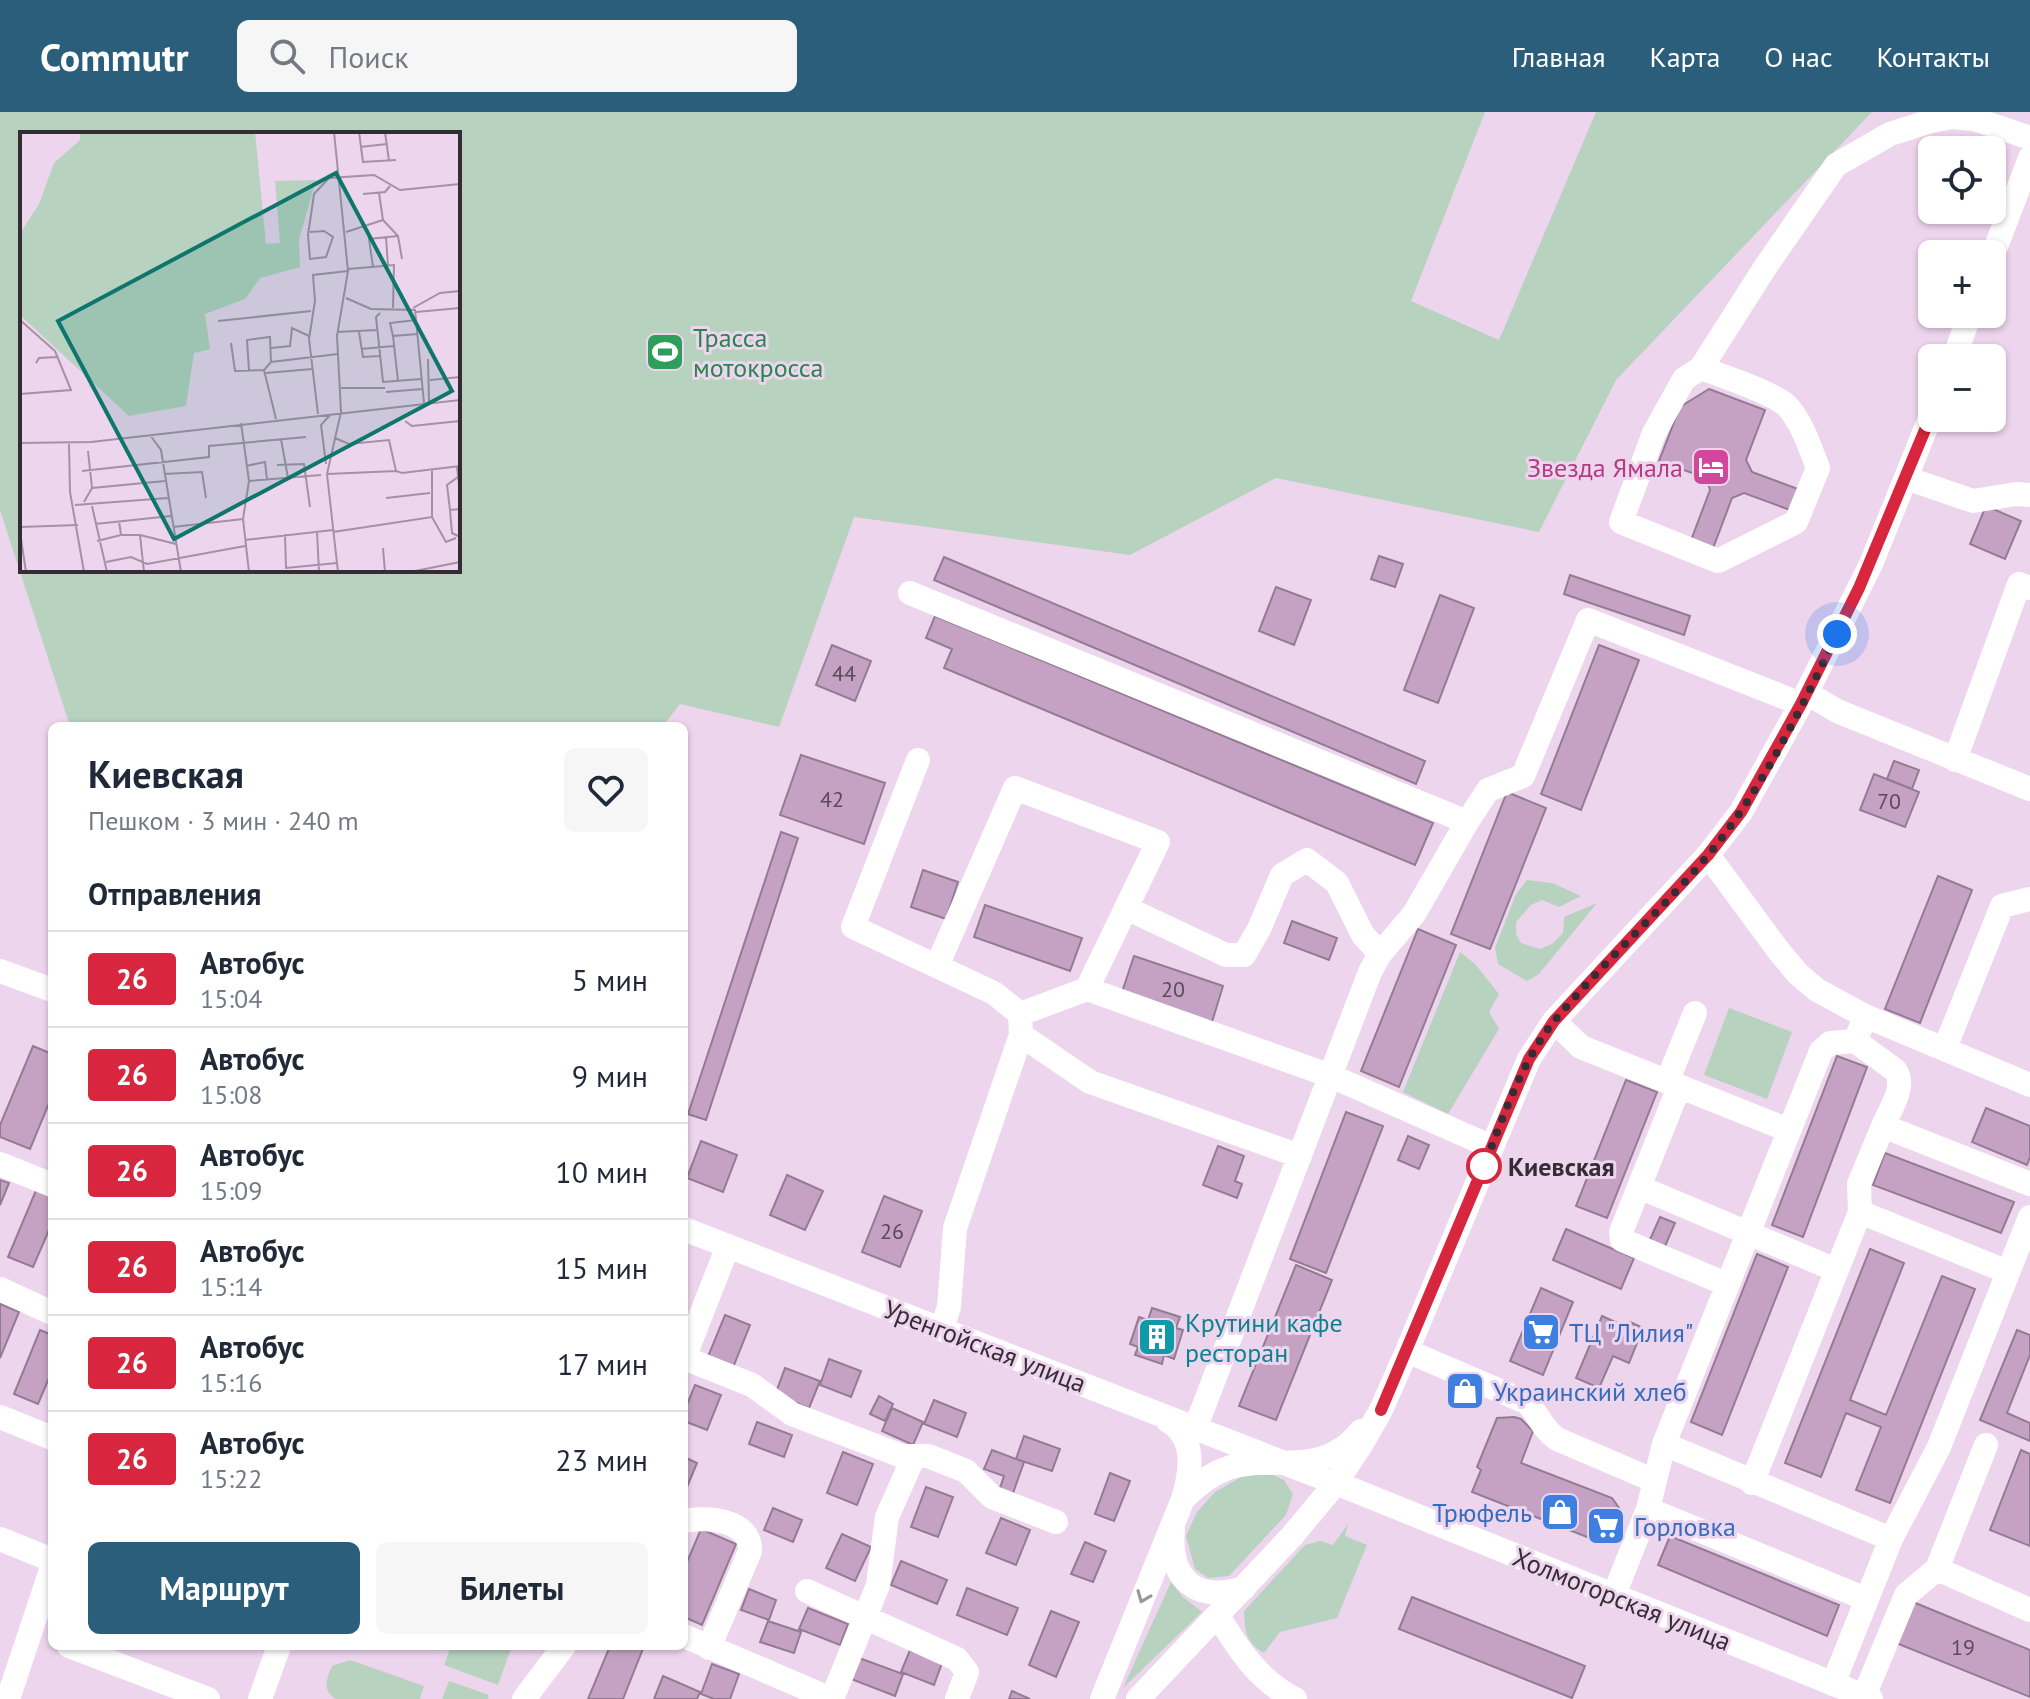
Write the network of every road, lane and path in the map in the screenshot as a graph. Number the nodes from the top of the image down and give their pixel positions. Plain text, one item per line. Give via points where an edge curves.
1 (2030, 138) edge
2 (2030, 158) edge
3 (1999, 240) edge
4 (1701, 368) junction
5 (1924, 432) edge
6 (1906, 478) junction
7 (2030, 495) edge
8 (2030, 588) edge
9 (910, 593) dead end
10 (1804, 699) junction
11 (918, 760) dead end
12 (1955, 760) junction
13 (2030, 789) edge
14 (1467, 822) junction
15 (1708, 855) junction
16 (2030, 899) edge
17 (1126, 908) junction
18 (1380, 954) junction
19 (937, 966) junction
20 (0, 971) edge
21 (48, 989) edge
22 (1087, 989) junction
23 (1695, 1013) dead end
24 (1865, 1016) junction
25 (1554, 1021) junction
26 (1020, 1025) junction
27 (1855, 1041) junction
28 (1945, 1048) junction
29 (1331, 1076) junction
30 (1673, 1084) junction
31 (2030, 1085) edge
32 (1883, 1126) junction
33 (1788, 1130) junction
34 (1492, 1147) junction
35 (1300, 1156) junction
36 (0, 1164) edge
37 (48, 1183) edge
38 (2030, 1184) edge
39 (1639, 1187) junction
40 (1860, 1212) junction
41 (2030, 1217) edge
42 (688, 1231) edge
43 (1747, 1232) junction
44 (728, 1246) junction
45 (1836, 1270) junction
46 (2008, 1272) junction
47 (1726, 1284) junction
48 (0, 1289) edge
49 (48, 1311) edge
50 (942, 1329) junction
51 (688, 1348) edge
52 (1407, 1351) junction
53 (688, 1360) edge
54 (1381, 1410) junction
55 (1152, 1411) junction
56 (0, 1417) edge
57 (1195, 1429) junction
58 (48, 1436) edge
59 (1664, 1444) junction
60 (1986, 1445) dead end
61 (914, 1456) junction
62 (1285, 1463) junction
63 (1655, 1481) junction
64 (1336, 1483) junction
65 (1752, 1483) junction
66 (1180, 1506) junction
67 (1648, 1509) junction
68 (688, 1521) edge
69 (1056, 1522) dead end
70 (1292, 1536) junction
71 (0, 1539) edge
72 (1891, 1539) junction
73 (48, 1558) edge
74 (1937, 1569) junction
75 (1244, 1588) junction
76 (807, 1591) dead end
77 (48, 1595) edge
78 (1614, 1595) junction
79 (1866, 1599) junction
80 (2030, 1610) edge
81 (1218, 1616) junction
82 (866, 1618) junction
83 (42, 1636) edge
84 (688, 1638) edge
85 (709, 1648) junction
86 (79, 1650) edge
87 (278, 1650) edge
88 (561, 1650) edge
89 (1833, 1684) junction
90 (1867, 1698) edge
91 (8, 1699) edge
92 (208, 1699) edge
93 (260, 1699) edge
94 (524, 1699) edge
95 (831, 1699) edge
96 (957, 1699) edge
97 (1102, 1699) edge
98 (1138, 1699) edge
99 (1295, 1699) edge

1 - 4 street via 1952,117 1890,134 1836,165
2 - 3 street
4 - 4 street via 1684,379 1654,433 1621,522 1718,561 1796,522 1818,468 1786,405
5 - 6 street
6 - 7 street via 1973,501
6 - 10 street via 1871,564
8 - 12 street via 2019,584
9 - 14 street
10 - 12 street
10 - 14 street via 1588,620 1523,776 1488,790
10 - 15 street via 1741,812
11 - 19 street via 853,927
12 - 13 street
14 - 18 street via 1414,914
15 - 24 street via 1798,974
15 - 25 street
16 - 28 street via 2002,906
17 - 18 street via 1226,955 1244,955 1282,875 1307,860 1337,883 1363,935
17 - 19 street via 1158,842 1015,788
17 - 22 street
18 - 29 street
19 - 26 street via 994,993
20 - 21 street
22 - 26 street
22 - 29 street
23 - 30 street
24 - 27 street
24 - 28 street
25 - 30 street via 1581,1047
25 - 34 street via 1529,1059
26 - 35 street via 1090,1082
26 - 50 street via 955,1228
27 - 32 street via 1900,1076
27 - 33 street via 1824,1046
28 - 31 street
29 - 34 street
29 - 35 street
30 - 33 street
30 - 39 street
32 - 38 street
32 - 40 street via 1859,1184
33 - 43 street
34 - 52 street
35 - 57 street
36 - 37 street
39 - 43 street
39 - 47 street via 1622,1240
40 - 45 street
40 - 46 street
41 - 46 street
42 - 44 street, Уренгойская улица
43 - 45 street
43 - 47 street
44 - 50 street, Уренгойская улица
44 - 51 street
45 - 65 street
46 - 72 street via 1939,1447
47 - 59 street
48 - 49 street
50 - 55 street, Уренгойская улица
52 - 54 street
52 - 63 street via 1526,1402 1557,1439
53 - 61 street via 752,1385 792,1414
54 - 62 street via 1343,1449
54 - 64 street
55 - 57 street, Уренгойская улица
55 - 66 street via 1174,1424 1186,1441 1190,1469
56 - 58 street
57 - 62 street, Уренгойская улица
59 - 63 street
59 - 65 street
60 - 74 street
61 - 69 street via 966,1471 992,1497
61 - 82 street via 887,1517 878,1585
62 - 64 street, Холмогорская улица
62 - 66 street via 1223,1470 1194,1488
62 - 70 street via 1298,1472 1307,1496
63 - 67 street
64 - 70 street
64 - 78 street, Холмогорская улица
65 - 72 street
66 - 75 street via 1173,1547 1186,1581 1215,1595
66 -> 97 street
67 - 78 street
67 - 79 street
68 - 85 street via 713,1518 746,1532 751,1541
70 - 75 street
71 - 73 street
72 - 79 street
74 - 80 street
74 - 90 street via 1906,1595
75 - 81 street
76 - 82 street
77 - 83 street
78 - 89 street, Холмогорская улица
79 - 89 street
81 - 98 street
81 - 99 street via 1256,1672
82 - 95 street
82 - 96 street via 957,1659 967,1672
83 - 91 street
84 - 85 street
85 - 95 street
86 - 92 street
87 - 93 street
88 - 94 street
89 - 90 street, Холмогорская улица

